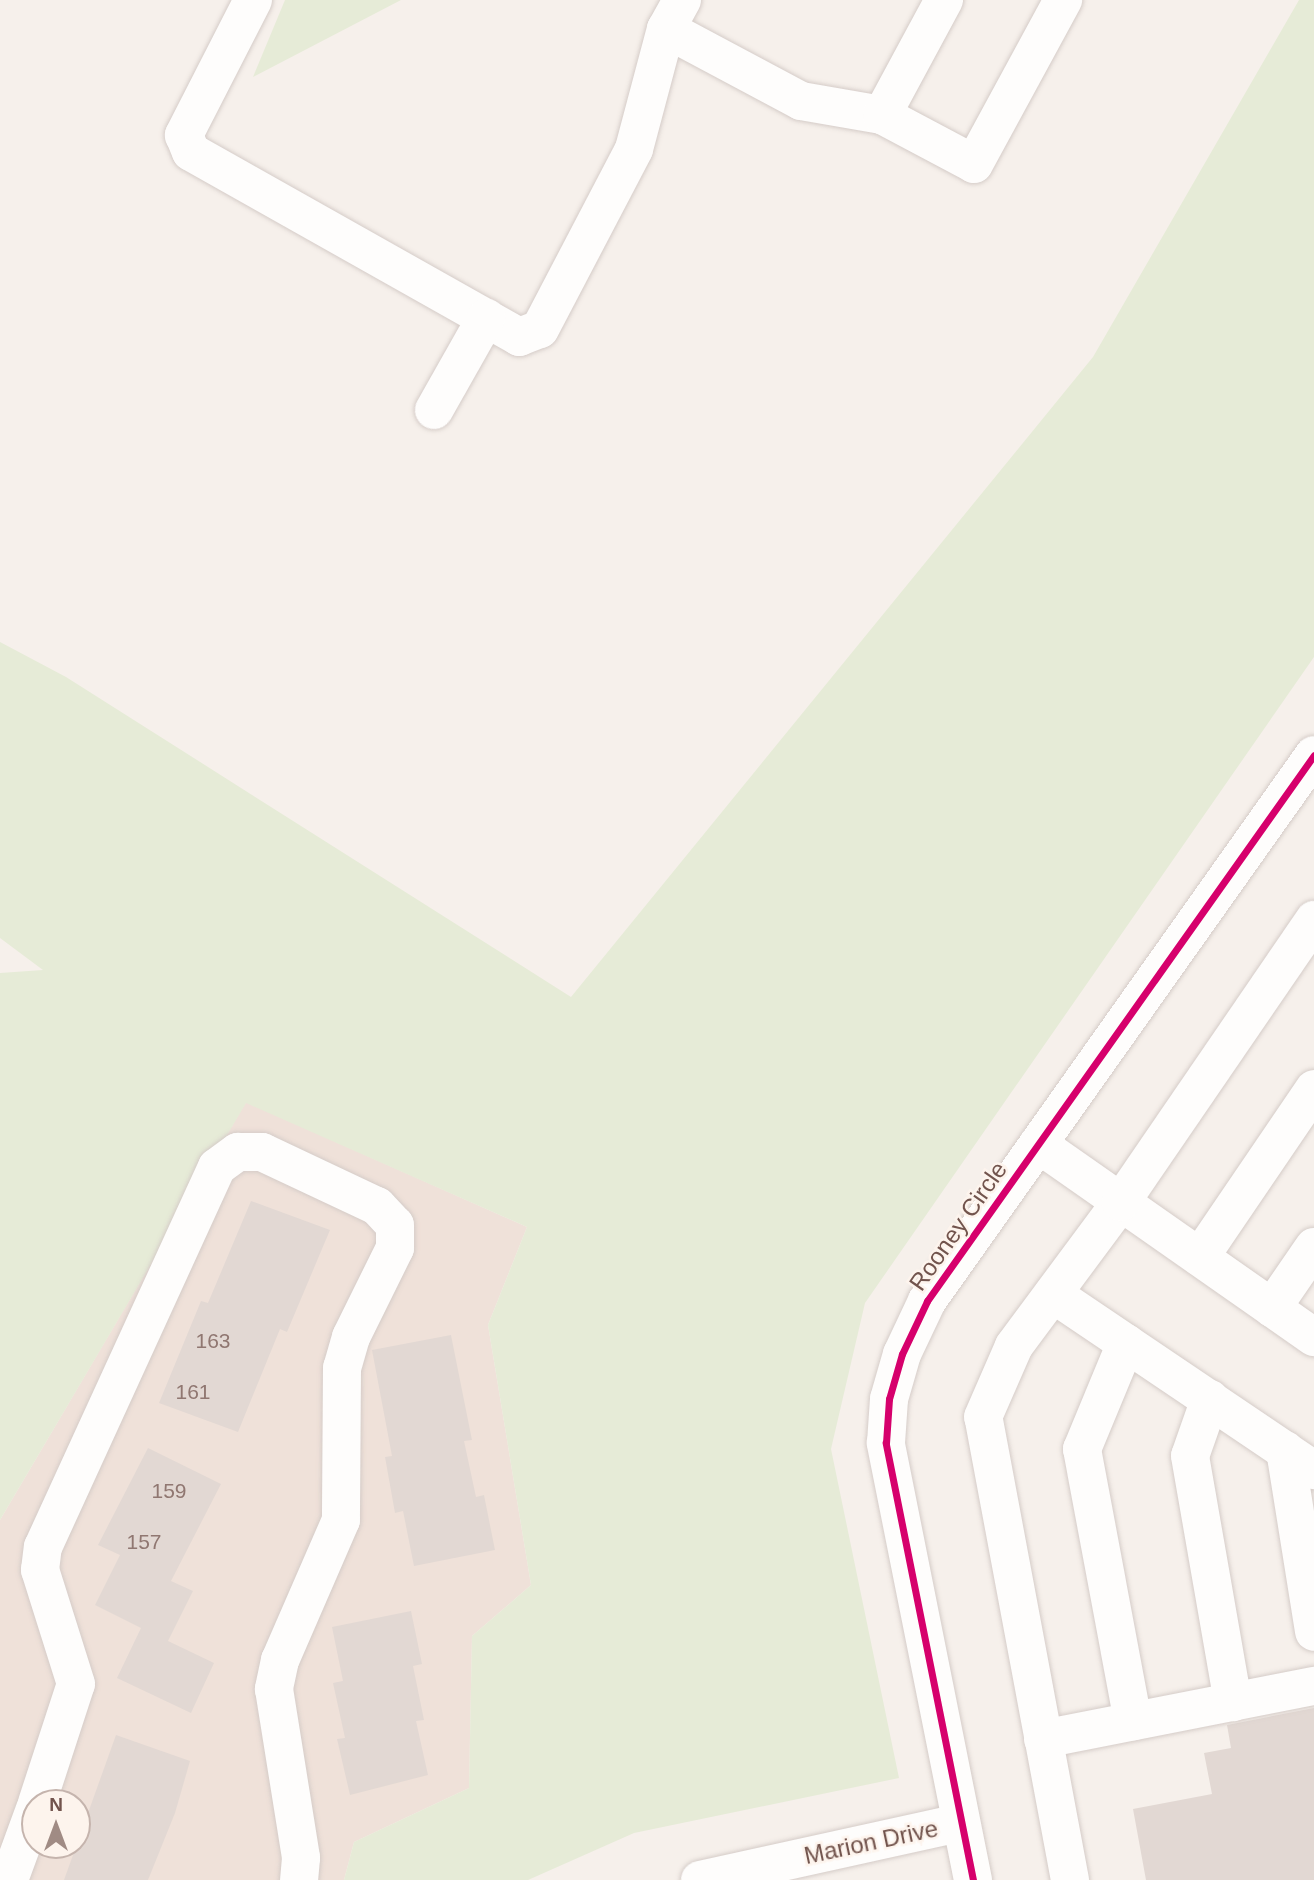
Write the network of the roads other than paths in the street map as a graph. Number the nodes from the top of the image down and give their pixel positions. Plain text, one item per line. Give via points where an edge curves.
1 (253, 0) edge
2 (944, 0) edge
3 (1063, 0) edge
4 (674, 14) edge
5 (882, 116) junction
6 (486, 318) junction
7 (434, 410) dead end
8 (1314, 755) edge
9 (1314, 920) edge
10 (1314, 1089) edge
11 (1038, 1144) junction
12 (1121, 1202) junction
13 (1314, 1247) edge
14 (1200, 1257) junction
15 (1053, 1294) junction
16 (1272, 1308) junction
17 (1314, 1337) edge
18 (1126, 1343) junction
19 (1210, 1399) junction
20 (1300, 1460) edge
21 (1314, 1632) edge
22 (1314, 1686) edge
23 (1233, 1702) junction
24 (1133, 1721) junction
25 (1044, 1739) junction
26 (42, 1789) edge
27 (960, 1823) junction
28 (21, 1847) edge
29 (9, 1880) edge
30 (299, 1880) edge
31 (700, 1880) edge
32 (973, 1880) edge
33 (1070, 1880) edge

1 - 6 street via 184,135 191,152
2 - 5 street
3 - 5 street via 974,164
4 - 5 street via 801,101
4 - 6 street via 634,149 540,329 519,337
6 - 7 street
8 - 11 street, Rooney Circle
9 - 12 street
10 - 14 street
11 - 12 street
11 - 27 street, Rooney Circle via 928,1301 902,1354 889,1399 886,1443
12 - 14 street
12 - 15 street
13 - 16 street
14 - 16 street
15 - 18 street
15 - 25 street via 1014,1346 983,1417
16 - 17 street
18 - 19 street
18 - 24 street via 1082,1449
19 - 20 street
19 - 23 street via 1190,1456
20 - 21 street
22 - 23 street
23 - 24 street
24 - 25 street
25 - 33 street
26 - 30 street via 76,1684 40,1570 43,1546 218,1167 238,1152 262,1152 377,1206 395,1225 395,1248 342,1368 341,1520 334,1546 280,1660 274,1689 301,1858
27 - 31 street, Marion Drive
27 - 32 street, Rooney Circle
28 - 29 street

